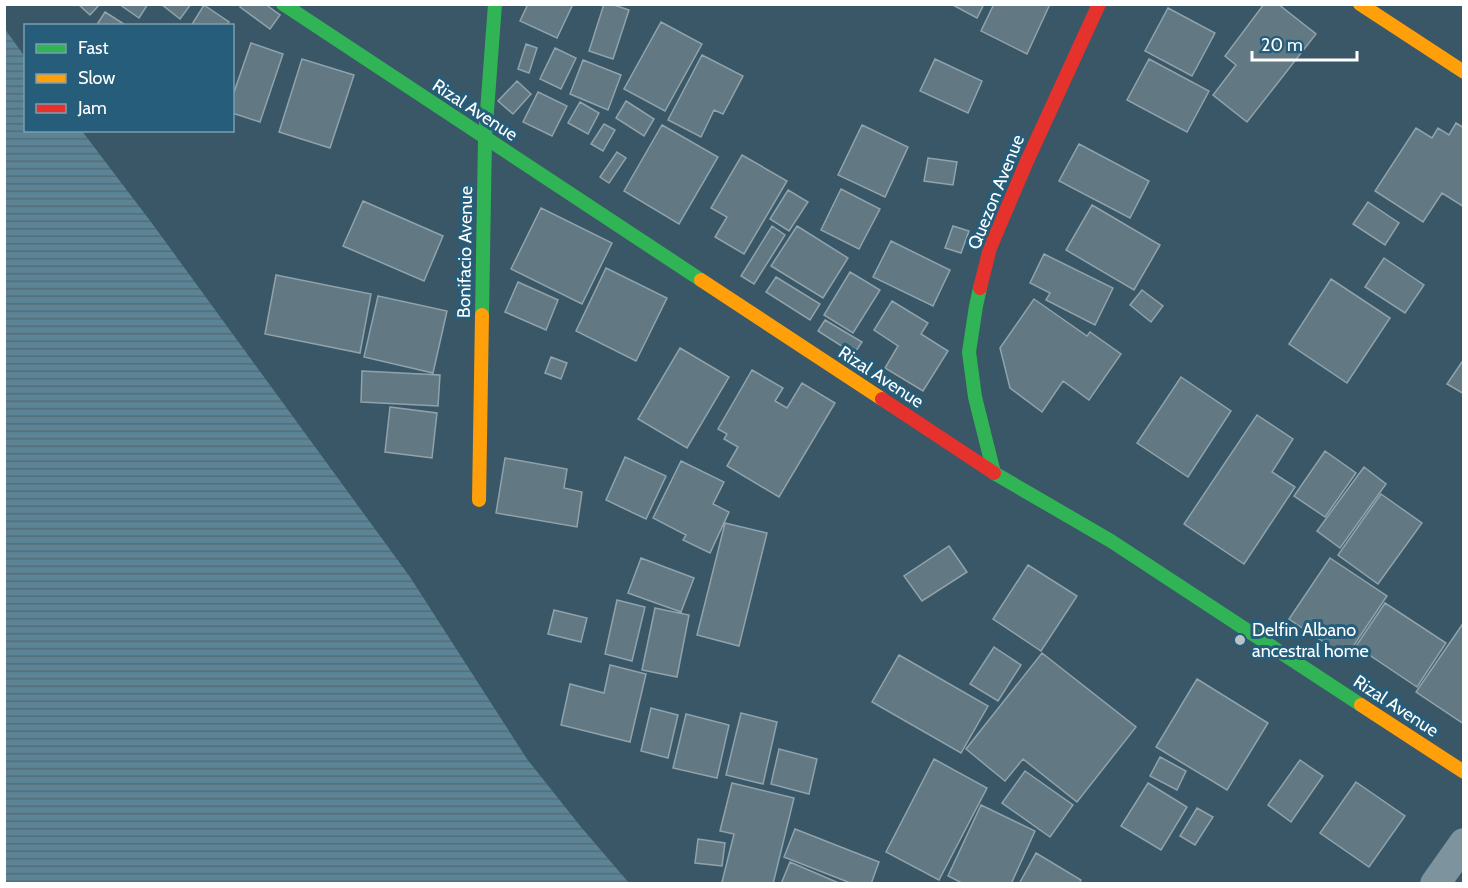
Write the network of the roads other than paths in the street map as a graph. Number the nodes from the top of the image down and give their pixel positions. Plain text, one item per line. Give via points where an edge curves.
1 (283, 4) edge
2 (495, 4) edge
3 (1099, 4) edge
4 (1360, 4) edge
5 (1464, 72) edge
6 (485, 138) junction
7 (994, 473) junction
8 (479, 500) dead end
9 (1464, 772) edge
10 (1464, 843) edge
11 (1435, 884) edge

1 - 6 street, Rizal Avenue
2 - 6 street, Bonifacio Avenue
3 - 7 street, Quezon Avenue via 990,248 976,306 969,352 975,397
4 - 5 street
6 - 7 street, Rizal Avenue
6 - 8 street, Bonifacio Avenue
7 - 9 street, Rizal Avenue via 1111,541
10 - 11 street

